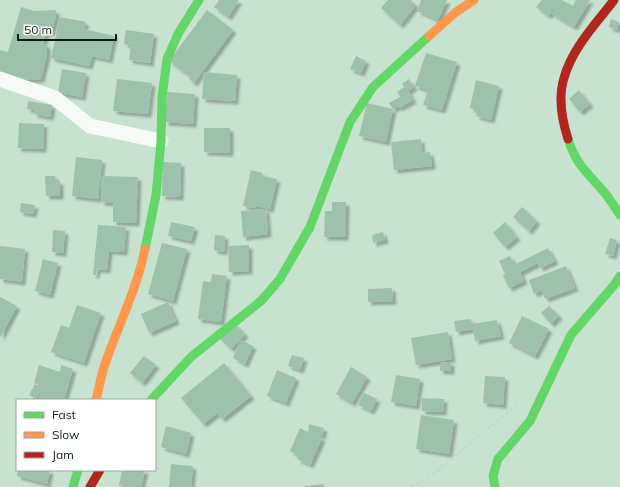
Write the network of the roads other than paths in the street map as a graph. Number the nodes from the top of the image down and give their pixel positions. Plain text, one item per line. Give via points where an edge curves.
1 (199, 0) edge
2 (474, 0) edge
3 (614, 0) edge
4 (0, 79) edge
5 (160, 141) junction
6 (620, 215) edge
7 (620, 276) edge
8 (96, 399) edge
9 (152, 399) edge
10 (78, 471) edge
11 (99, 471) edge
12 (73, 487) edge
13 (90, 487) edge
14 (495, 487) edge

1 - 5 street via 178,34 167,59
2 - 9 street via 456,12 373,87 350,122 310,227 280,278 261,301 190,357
3 - 6 street via 566,69 561,89 563,124 572,151 580,166
4 - 5 street via 55,98 90,126
5 - 8 street via 156,195 142,260 105,365
7 - 14 street via 571,335 530,421 498,459 493,476
10 - 12 street
11 - 13 street

